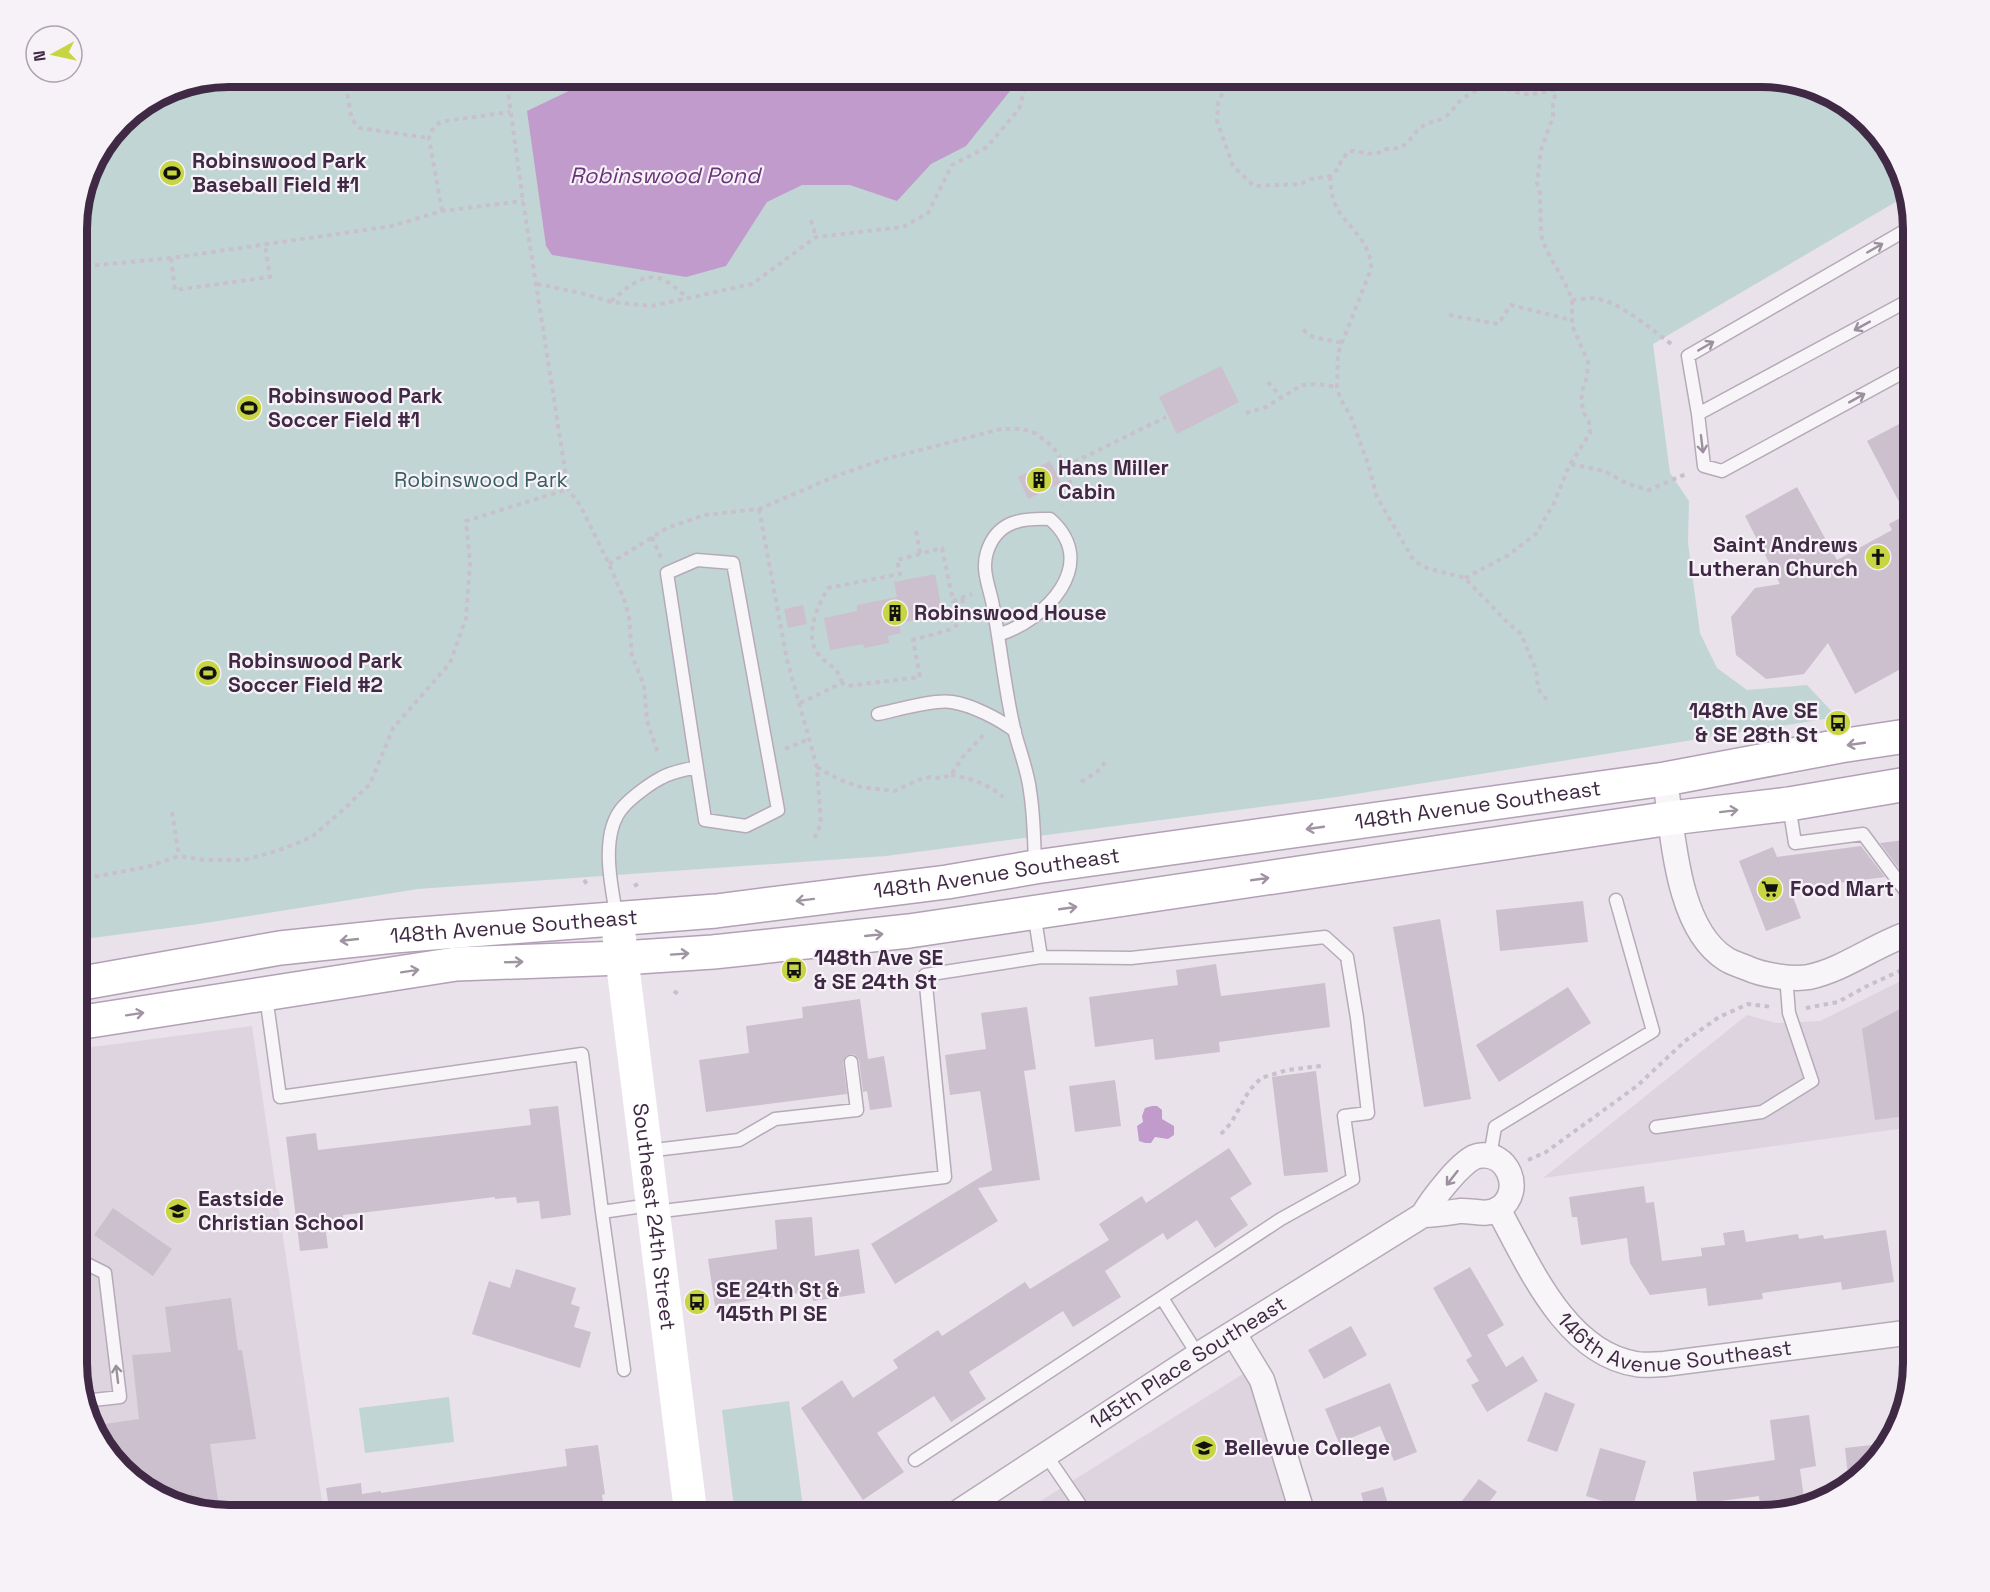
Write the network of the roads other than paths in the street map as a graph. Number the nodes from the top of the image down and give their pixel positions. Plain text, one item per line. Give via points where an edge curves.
1 (1903, 232) edge
2 (1903, 304) edge
3 (1903, 373) edge
4 (1698, 414) junction
5 (998, 635) junction
6 (878, 714) dead end
7 (1015, 731) junction
8 (1903, 737) edge
9 (696, 767) junction
10 (1665, 779) junction
11 (1903, 785) edge
12 (1789, 804) junction
13 (1671, 818) junction
14 (1035, 867) junction
15 (1903, 887) edge
16 (1616, 900) dead end
17 (1034, 913) junction
18 (617, 919) junction
19 (1903, 936) edge
20 (1041, 957) junction
21 (622, 958) junction
22 (1786, 976) junction
23 (87, 982) edge
24 (266, 994) junction
25 (87, 1021) edge
26 (851, 1062) dead end
27 (1656, 1127) dead end
28 (646, 1151) junction
29 (1499, 1162) junction
30 (653, 1208) junction
31 (1498, 1209) junction
32 (602, 1212) junction
33 (1423, 1215) junction
34 (87, 1264) edge
35 (1162, 1298) junction
36 (1903, 1333) edge
37 (1234, 1334) junction
38 (1198, 1356) junction
39 (624, 1370) dead end
40 (92, 1400) edge
41 (1046, 1455) junction
42 (915, 1460) dead end
43 (690, 1505) edge
44 (974, 1505) edge
45 (1080, 1505) edge
46 (1300, 1505) edge

4 -> 1 lane via 1688,357
2 -> 4 lane
4 -> 3 lane via 1704,466 1722,471
5 - 5 lane via 984,568 988,548 999,532 1013,522 1050,519 1068,545 1070,566 1065,583 1034,617
5 - 7 lane
6 - 7 lane via 951,701 998,719
7 - 14 lane via 1030,789
8 -> 10 main road, 148th Avenue Southeast
9 - 9 lane via 705,820 746,826 778,810 733,563 697,560 667,573
9 - 18 lane via 661,777 623,806 611,829 611,885
10 - 13 street
10 -> 14 main road, 148th Avenue Southeast
11 - 12 main road, 148th Avenue Southeast
13 -> 12 main road, 148th Avenue Southeast
12 - 15 lane via 1795,843 1863,834
17 -> 13 main road, 148th Avenue Southeast
13 - 22 street via 1686,904 1711,947 1726,959 1765,974
14 -> 18 main road, 148th Avenue Southeast via 848,895
16 - 29 lane via 1653,1031 1495,1127
17 - 20 lane
21 -> 17 main road, 148th Avenue Southeast via 909,932
18 - 21 main road, Southeast 24th Street
18 -> 23 main road, 148th Avenue Southeast via 280,948
19 - 22 street via 1828,971 1806,978
20 - 30 lane via 925,975 945,1178
20 - 35 lane via 1131,958 1325,937 1347,957 1368,1113 1344,1116 1353,1179 1281,1219
24 -> 21 main road, 148th Avenue Southeast via 456,964
21 - 28 main road, Southeast 24th Street
22 - 27 lane via 1789,1013 1812,1081 1762,1112
25 -> 24 main road, 148th Avenue Southeast
24 - 32 lane via 280,1097 582,1054
26 - 28 lane via 857,1110 775,1119 739,1140
28 - 30 main road, Southeast 24th Street
29 - 31 street via 1512,1180 1512,1191
29 -> 33 street via 1479,1155 1468,1159 1431,1200
30 - 32 lane
30 - 43 main road, Southeast 24th Street
31 - 33 street via 1488,1213
31 - 36 street, 146th Avenue Southeast via 1551,1304 1574,1330 1615,1358 1636,1364 1664,1364
32 - 39 lane
33 - 37 street, 145th Place Southeast
40 -> 34 lane via 120,1397 105,1273
35 - 38 lane
35 - 42 lane
37 - 38 street, 145th Place Southeast
37 - 46 street via 1262,1380
38 - 41 street, 145th Place Southeast
41 - 44 street, 145th Place Southeast
41 - 45 lane

